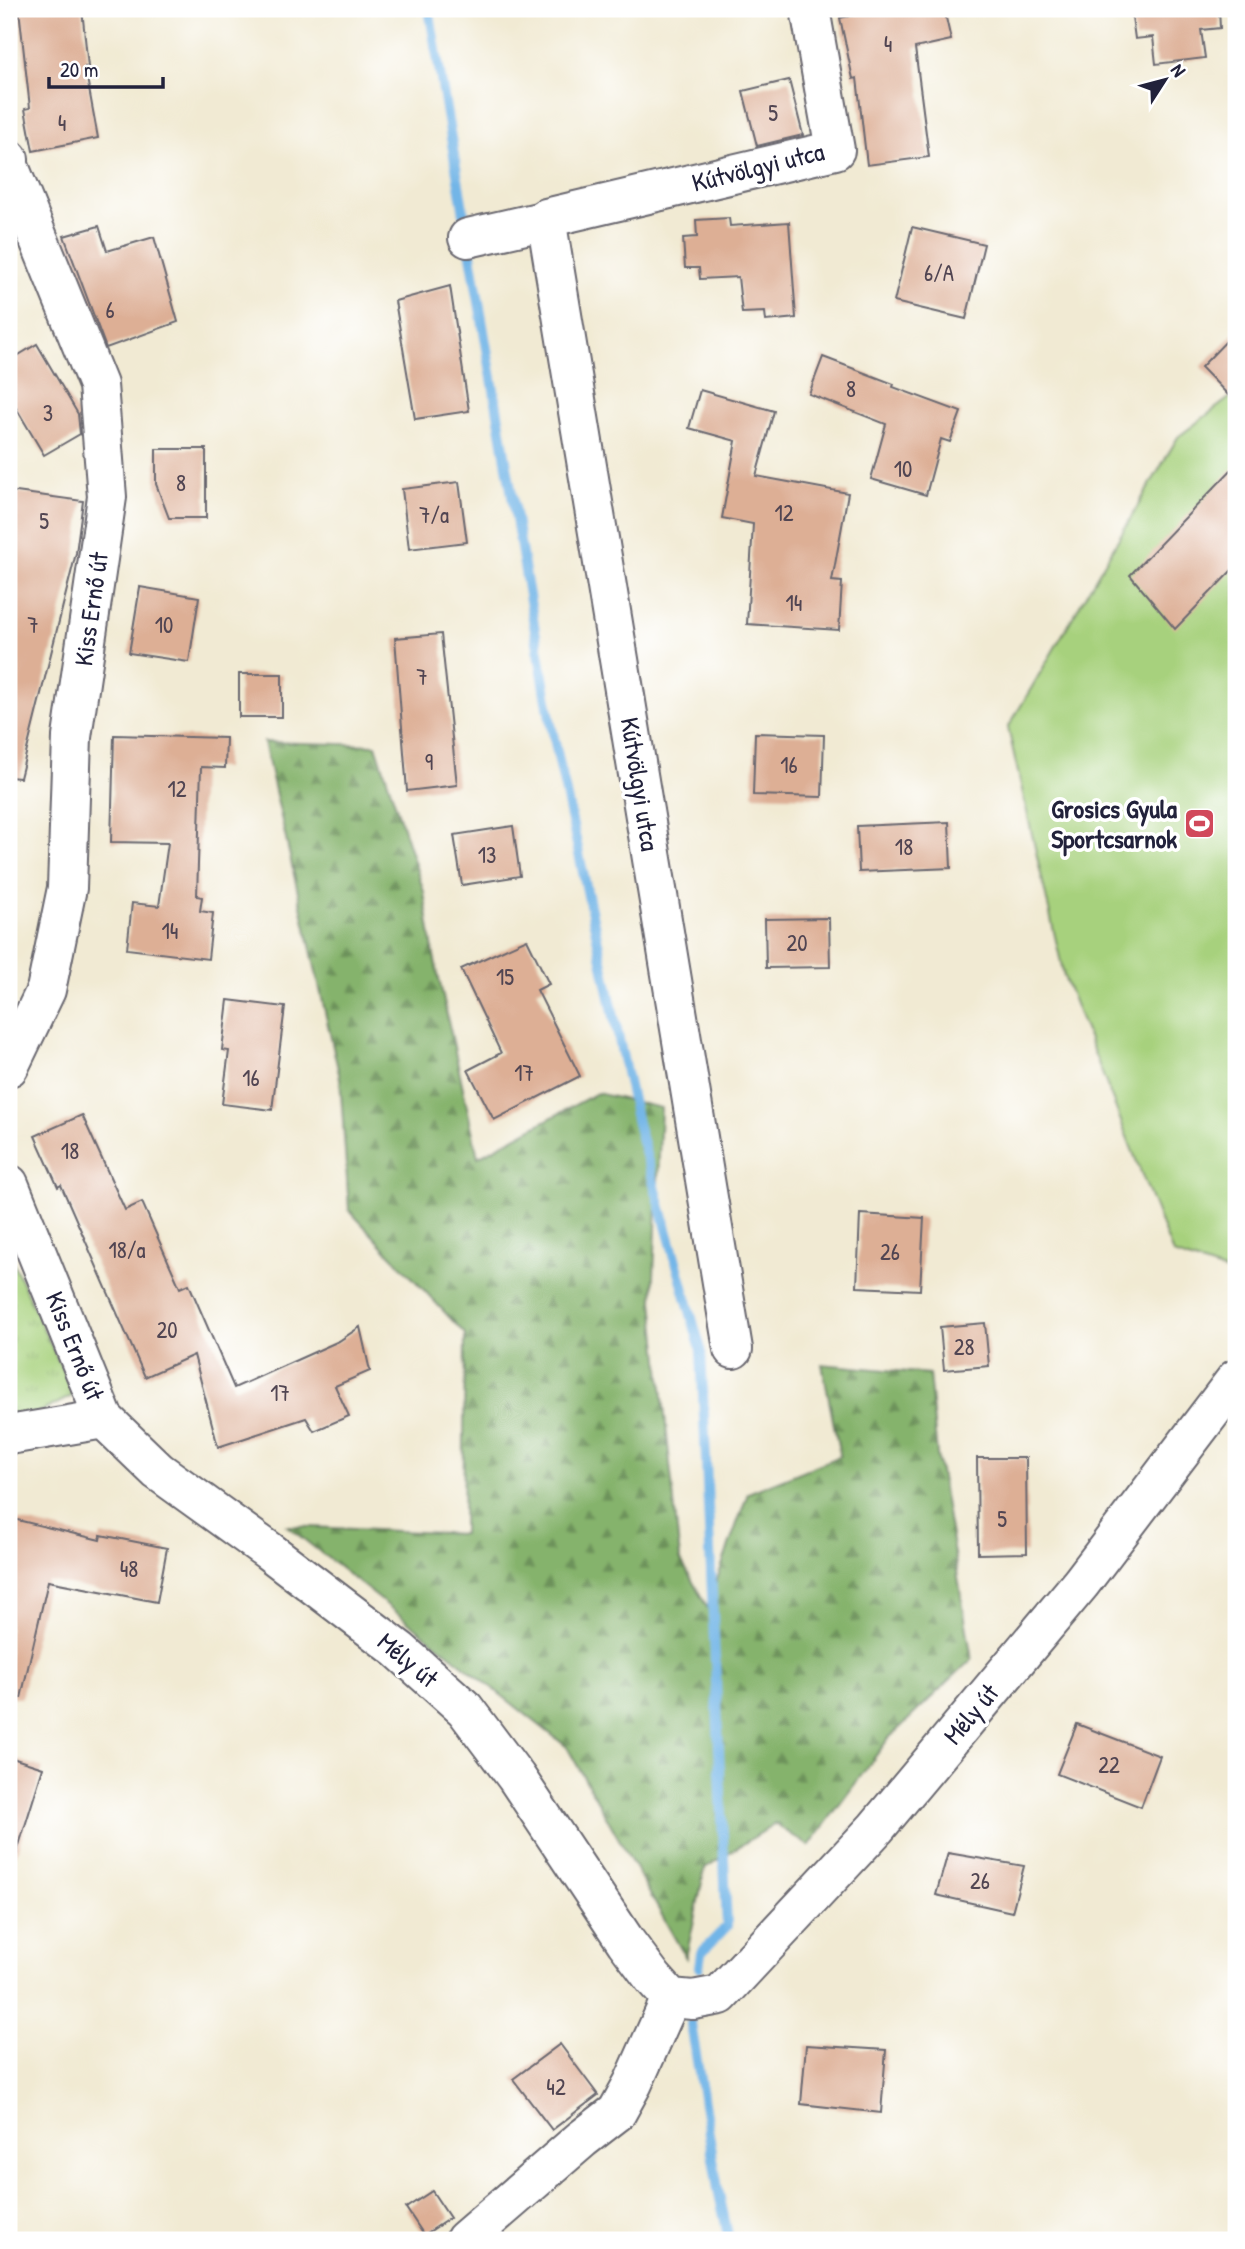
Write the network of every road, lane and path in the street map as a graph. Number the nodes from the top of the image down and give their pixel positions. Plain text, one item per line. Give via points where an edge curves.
1 (810, 9) edge
2 (9, 159) edge
3 (547, 220) junction
4 (468, 237) dead end
5 (9, 1067) edge
6 (9, 1184) edge
7 (733, 1349) dead end
8 (1236, 1379) edge
9 (104, 1419) junction
10 (9, 1435) edge
11 (671, 1998) junction
12 (465, 2240) edge

1 - 3 street, Kútvölgyi utca via 835,150
2 - 5 street, Kiss Ernő út via 98,385 107,498 72,737 67,888 46,990
3 - 4 street, Kútvölgyi utca
3 - 7 street, Kútvölgyi utca
6 - 9 street, Kiss Ernő út
8 - 11 street, Mély út via 1081,1583 876,1828 720,1995
9 - 10 street, Kiss Ernő út
9 - 11 street, Mély út via 158,1471 399,1650 466,1709 626,1942
11 - 12 street via 617,2112

